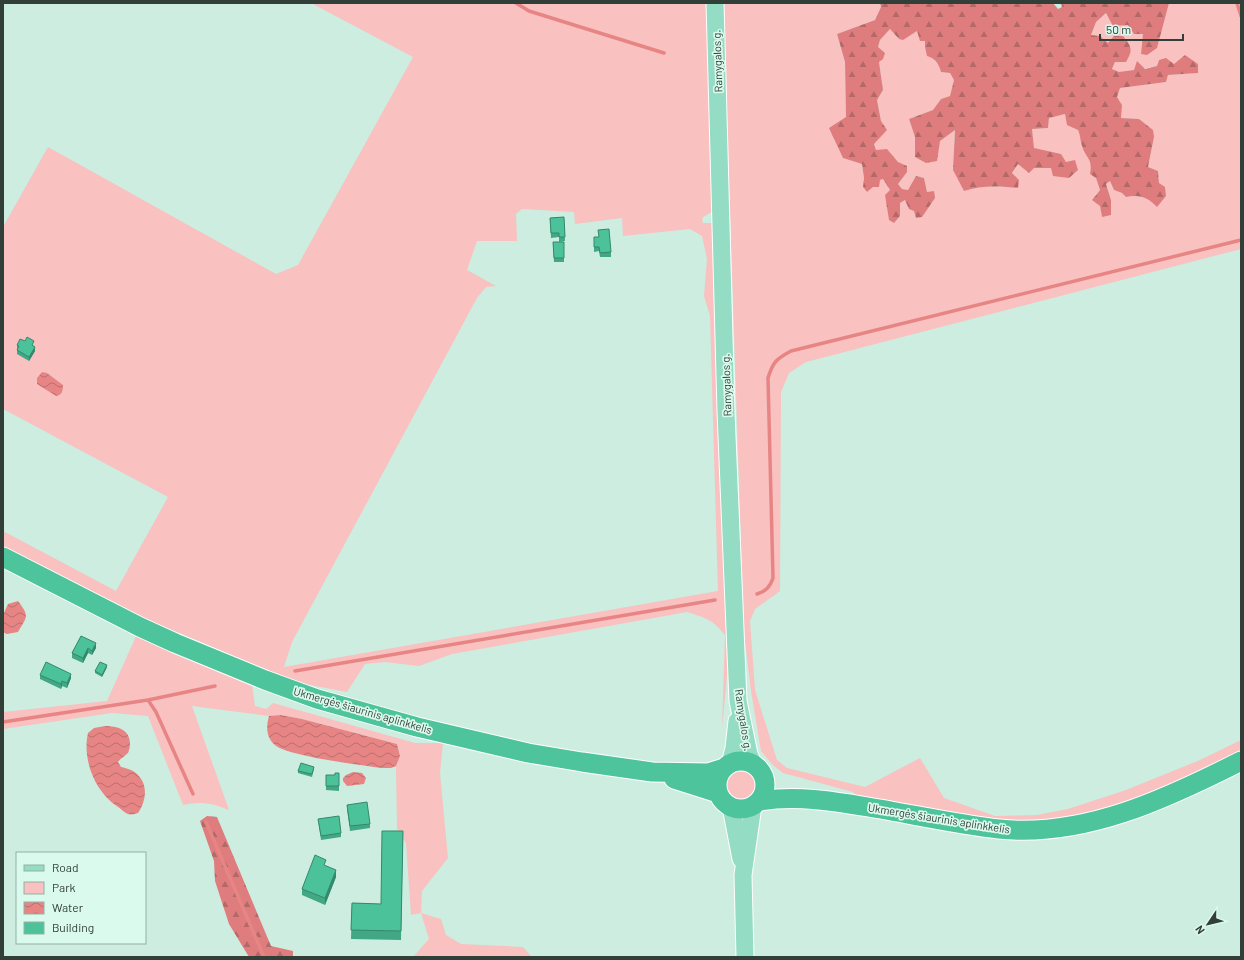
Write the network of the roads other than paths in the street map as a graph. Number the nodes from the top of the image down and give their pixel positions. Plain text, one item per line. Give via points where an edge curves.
1 (715, 3) edge
2 (3, 557) edge
3 (738, 701) junction
4 (1241, 761) edge
5 (727, 766) junction
6 (759, 771) junction
7 (652, 772) junction
8 (718, 793) junction
9 (816, 799) junction
10 (756, 804) junction
11 (731, 807) junction
12 (743, 875) junction
13 (745, 957) edge

1 - 3 main road, Ramygalos g. via 726,404
2 - 7 highway, Ukmergės šiaurinis aplinkkelis via 175,643 317,699 417,727 528,753
3 - 5 main road via 734,748
3 - 6 main road, Ramygalos g. via 748,754
4 - 9 highway, Ukmergės šiaurinis aplinkkelis via 1160,798 1112,816 1041,830 1000,829
5 - 6 highway via 742,761
5 - 7 highway, Ukmergės šiaurinis aplinkkelis via 708,773
5 - 8 highway via 719,776
6 - 9 highway, Ukmergės šiaurinis aplinkkelis via 780,785
6 - 10 highway via 765,790
7 - 8 highway, Ukmergės šiaurinis aplinkkelis
8 - 11 highway
9 - 10 highway, Ukmergės šiaurinis aplinkkelis via 783,798
10 - 11 highway via 742,810
10 - 12 main road
11 - 12 main road
12 - 13 main road

